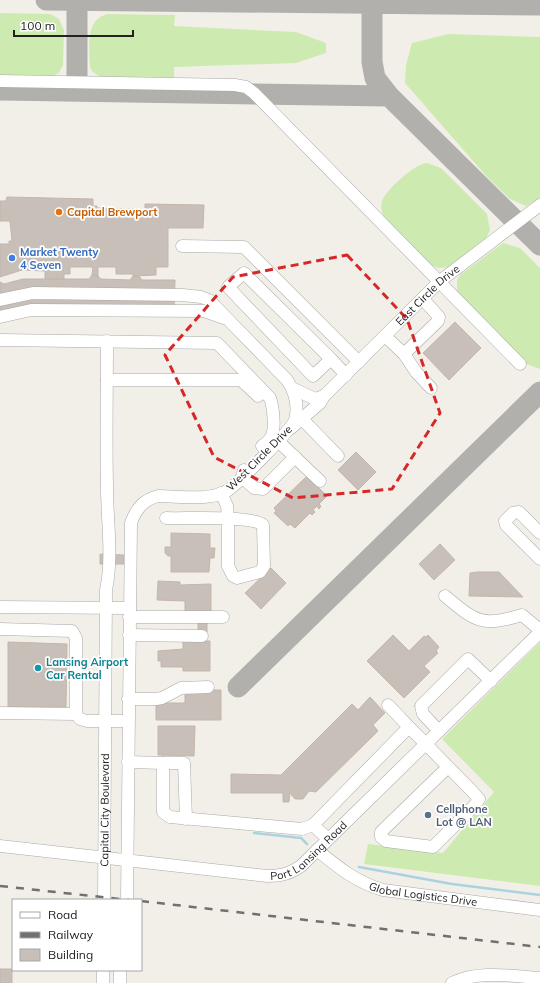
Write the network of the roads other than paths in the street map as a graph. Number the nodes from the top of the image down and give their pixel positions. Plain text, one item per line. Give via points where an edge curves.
1 (0, 81) edge
2 (540, 205) edge
3 (182, 246) dead end
4 (440, 281) junction
5 (422, 299) junction
6 (0, 300) edge
7 (0, 317) edge
8 (227, 319) junction
9 (385, 336) junction
10 (0, 340) edge
11 (107, 341) junction
12 (404, 354) junction
13 (331, 360) junction
14 (359, 362) junction
15 (520, 364) dead end
16 (346, 375) junction
17 (107, 380) junction
18 (431, 388) dead end
19 (294, 390) junction
20 (324, 396) junction
21 (272, 416) junction
22 (303, 420) junction
23 (291, 428) junction
24 (278, 441) junction
25 (338, 456) dead end
26 (295, 457) junction
27 (242, 477) junction
28 (320, 481) dead end
29 (221, 493) junction
30 (166, 518) dead end
31 (228, 519) junction
32 (540, 533) edge
33 (540, 559) edge
34 (445, 596) dead end
35 (0, 606) edge
36 (107, 607) junction
37 (129, 612) junction
38 (223, 617) dead end
39 (0, 629) edge
40 (540, 631) edge
41 (129, 635) junction
42 (202, 636) dead end
43 (491, 680) junction
44 (208, 687) dead end
45 (128, 699) junction
46 (388, 705) dead end
47 (0, 713) edge
48 (76, 714) junction
49 (105, 720) junction
50 (128, 721) junction
51 (409, 727) junction
52 (439, 731) junction
53 (425, 745) junction
54 (128, 762) junction
55 (163, 763) junction
56 (448, 767) junction
57 (186, 819) junction
58 (313, 825) junction
59 (328, 839) junction
60 (0, 846) edge
61 (317, 850) junction
62 (104, 858) junction
63 (127, 860) junction
64 (104, 899) edge
65 (127, 899) edge
66 (540, 910) edge
67 (103, 971) edge
68 (120, 971) edge
69 (127, 971) edge
70 (540, 978) edge
71 (522, 980) edge
72 (103, 983) edge
73 (120, 983) edge
74 (127, 983) edge
75 (452, 983) edge

1 - 4 street via 246,87
2 - 4 street, East Circle Drive
3 - 14 street via 244,247
4 - 5 street, East Circle Drive
4 - 15 street
5 - 9 street, East Circle Drive
5 - 12 street via 440,317
6 - 8 street via 33,293 183,295 209,300
7 - 8 street via 31,310 188,311 208,312
8 - 19 street
9 - 12 street
9 - 14 street, East Circle Drive
10 - 11 street
11 - 17 street, Capital City Boulevard
11 - 21 street via 217,343 270,398
12 - 18 street
13 - 13 street via 244,273 228,287 313,376
13 - 16 street
14 - 16 street, East Circle Drive
16 - 20 street, East Circle Drive
17 - 21 street via 241,380 268,406
17 - 36 street, Capital City Boulevard
19 - 20 street via 315,399
19 - 23 street, West Circle Drive via 297,410
20 - 22 street, East Circle Drive
21 - 27 street via 271,437 249,460
22 - 23 street, East Circle Drive
22 - 25 street
23 - 24 street, West Circle Drive
24 - 26 street
24 - 27 street, West Circle Drive
26 - 27 street via 263,489 254,488
26 - 28 street
27 - 29 street, West Circle Drive
29 - 31 street via 227,506
29 - 37 street, West Circle Drive via 207,496 158,496 138,507 130,531
30 - 31 street
31 - 31 street via 228,566 231,573 238,578 260,572 264,566 264,525 255,520
32 - 33 street via 519,512 513,513 506,520 506,525
34 - 40 street via 469,616 497,622 522,615
35 - 36 street
36 - 37 street
36 - 49 street, Capital City Boulevard
37 - 38 street
37 - 41 street, Capital City Boulevard
39 - 48 street via 69,630 75,635
40 - 43 street, Port Lansing Road
41 - 42 street
41 - 45 street, Capital City Boulevard
43 - 52 street, Port Lansing Road
43 - 52 street via 468,658 421,706 423,714
44 - 45 street via 181,688 162,698
45 - 50 street, Capital City Boulevard
46 - 51 street
47 - 48 street
48 - 49 street via 80,719 87,721
49 - 50 street
49 - 62 street, Capital City Boulevard
50 - 54 street, Capital City Boulevard
51 - 53 street
51 - 58 street
52 - 53 street, Port Lansing Road
53 - 56 street
53 - 59 street, Port Lansing Road
54 - 55 street
54 - 63 street, Capital City Boulevard
55 - 57 street via 163,812 170,818
55 - 57 street via 184,763
56 - 56 street via 381,832 381,837 386,841 432,847 476,805 479,798
57 - 58 street via 302,829
58 - 59 street
59 - 61 street, Port Lansing Road
60 - 62 street, Port Lansing Road
61 - 63 street, Port Lansing Road via 301,866 282,876
61 - 66 street, Global Logistics Drive via 350,876 365,885 383,890
62 - 63 street, Port Lansing Road
62 - 64 street, Capital City Boulevard
63 - 65 street, Capital City Boulevard
67 - 72 street
68 - 73 street
69 - 74 street
70 - 71 street
71 - 75 street via 480,974

